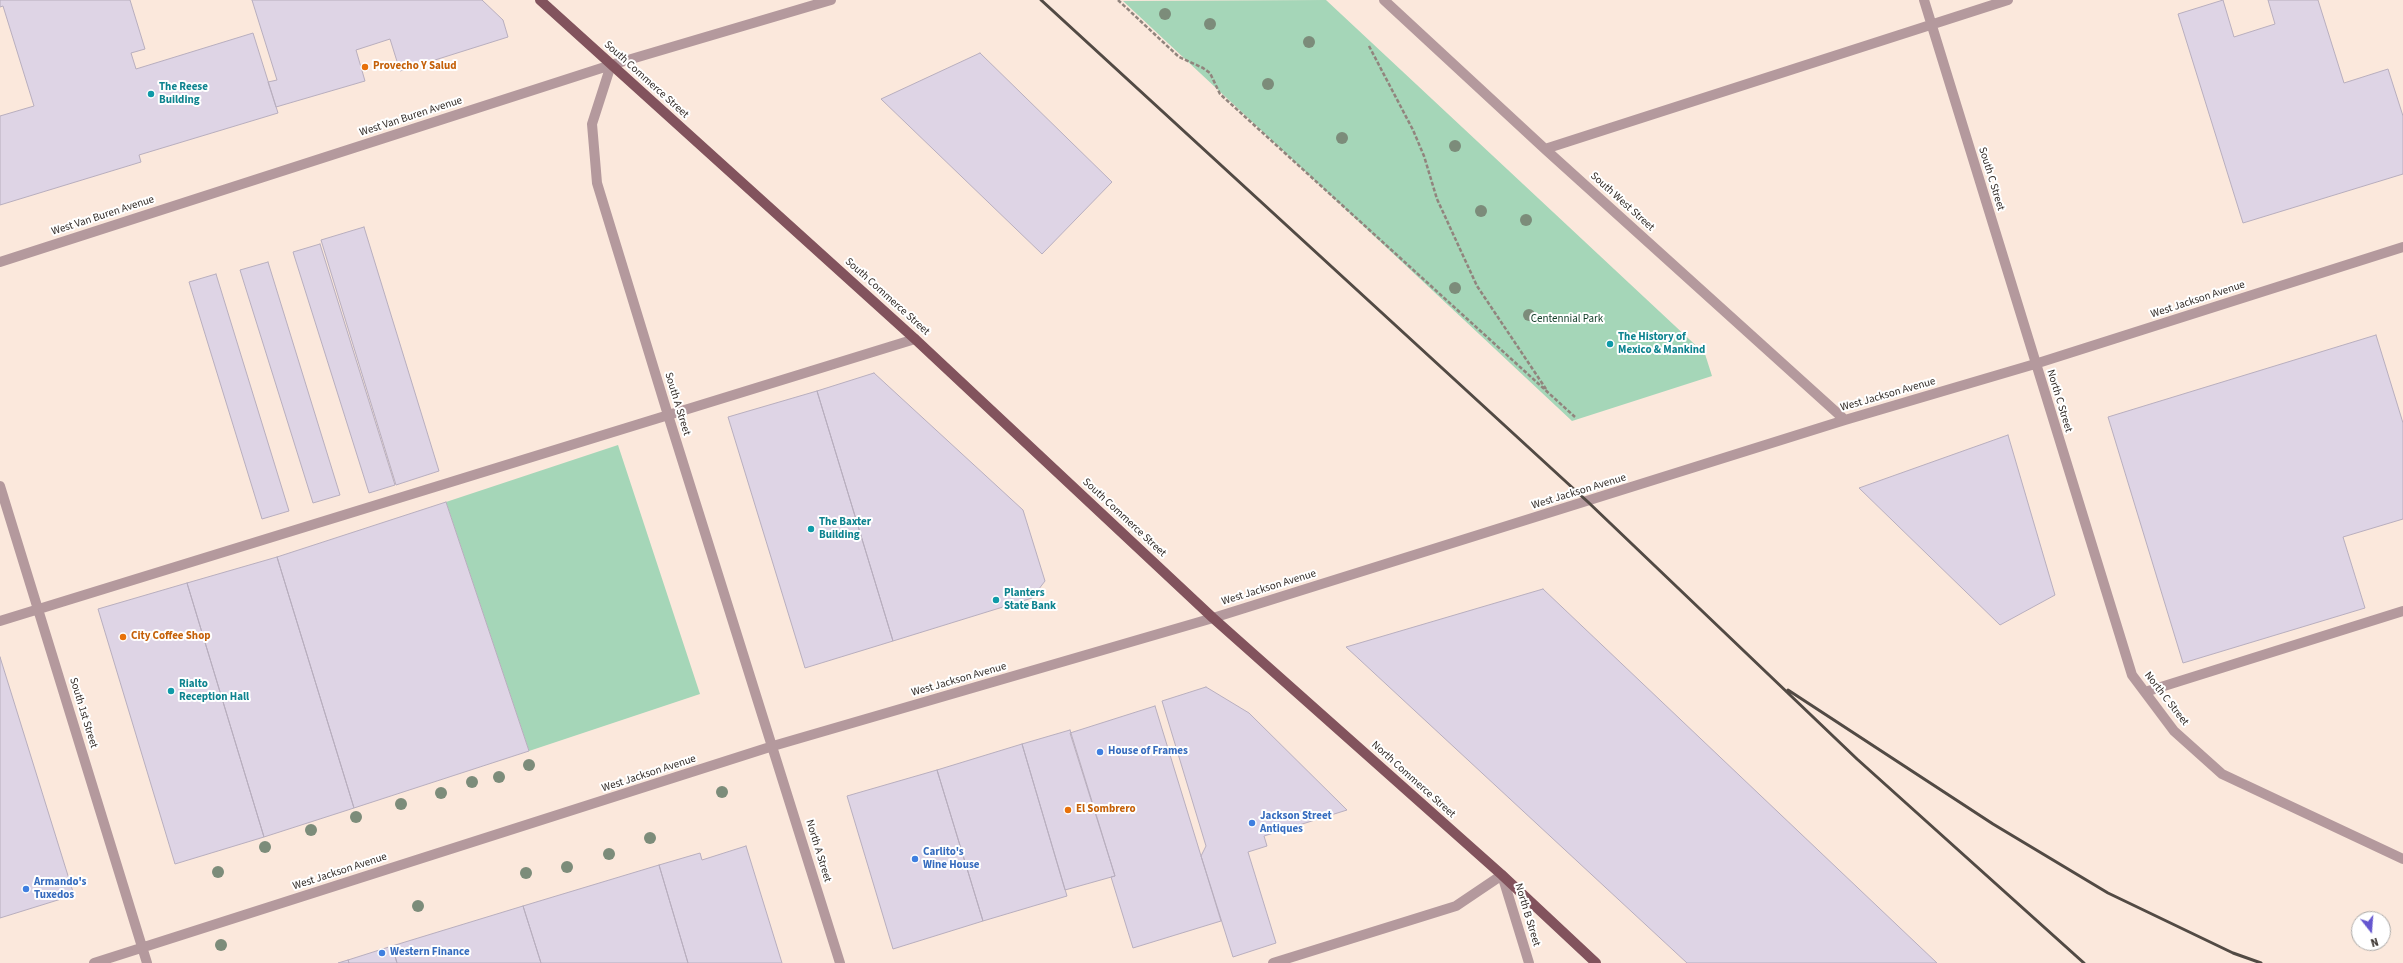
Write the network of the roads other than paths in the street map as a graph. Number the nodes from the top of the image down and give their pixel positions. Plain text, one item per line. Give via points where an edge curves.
1 (540, 0) edge
2 (831, 0) edge
3 (1384, 0) edge
4 (1924, 0) edge
5 (2008, 0) edge
6 (1931, 24) junction
7 (611, 65) junction
8 (1545, 149) junction
9 (2403, 247) edge
10 (0, 262) edge
11 (915, 339) junction
12 (2035, 364) junction
13 (668, 416) junction
14 (1845, 420) junction
15 (0, 486) edge
16 (38, 609) junction
17 (2403, 611) edge
18 (1213, 618) junction
19 (0, 621) edge
20 (2145, 692) junction
21 (773, 746) junction
22 (2403, 859) edge
23 (1502, 875) junction
24 (142, 948) junction
25 (94, 963) edge
26 (147, 963) edge
27 (840, 963) edge
28 (1273, 963) edge
29 (1529, 963) edge
30 (1596, 963) edge

1 - 7 main road, South Commerce Street
2 - 7 street, West Van Buren Avenue
3 - 8 street, South West Street
4 - 6 street, South C Street
5 - 6 street
6 - 8 street
6 - 12 street, South C Street
7 - 10 street, West Van Buren Avenue
7 - 11 main road, South Commerce Street
7 - 13 street, South A Street via 592,124 597,183
8 - 14 street, South West Street
9 - 12 street, West Jackson Avenue
11 - 13 street
11 - 18 main road, South Commerce Street
12 - 14 street, West Jackson Avenue
12 - 20 street, North C Street via 2132,675
13 - 16 street
13 - 21 street, South A Street
14 - 18 street, West Jackson Avenue
15 - 16 street, South 1st Street
16 - 19 street
16 - 24 street, South 1st Street
17 - 20 street
18 - 21 street, West Jackson Avenue
18 - 23 main road, North Commerce Street
20 - 22 street, North C Street via 2174,731 2222,774
21 - 24 street, West Jackson Avenue
21 - 27 street, North A Street
23 - 28 street via 1456,906
23 - 29 street, North B Street
23 - 30 main road, North Commerce Street
24 - 25 street, West Jackson Avenue
24 - 26 street, South 1st Street

